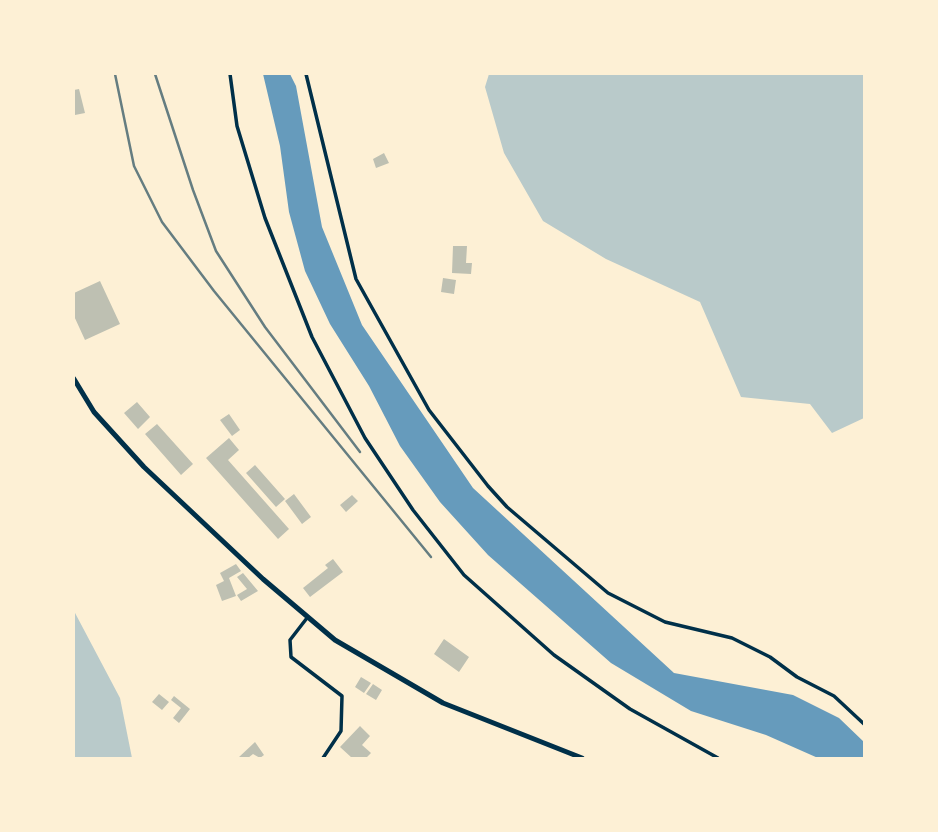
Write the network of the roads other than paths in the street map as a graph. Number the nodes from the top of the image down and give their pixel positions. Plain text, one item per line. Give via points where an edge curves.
1 (230, 74) edge
2 (306, 74) edge
3 (74, 379) edge
4 (307, 618) junction
5 (864, 724) edge
6 (323, 758) edge
7 (582, 758) edge
8 (718, 758) edge

1 - 8 street via 237,126 295,298 365,438 413,510 464,575 554,655 631,709
2 - 5 street via 356,279 429,410 488,486 507,508 608,593 665,622 732,639 770,657 834,696
3 - 4 main road via 94,412 144,467
4 - 6 street via 290,640 292,657 342,696 341,731
4 - 7 main road via 355,653 443,703

